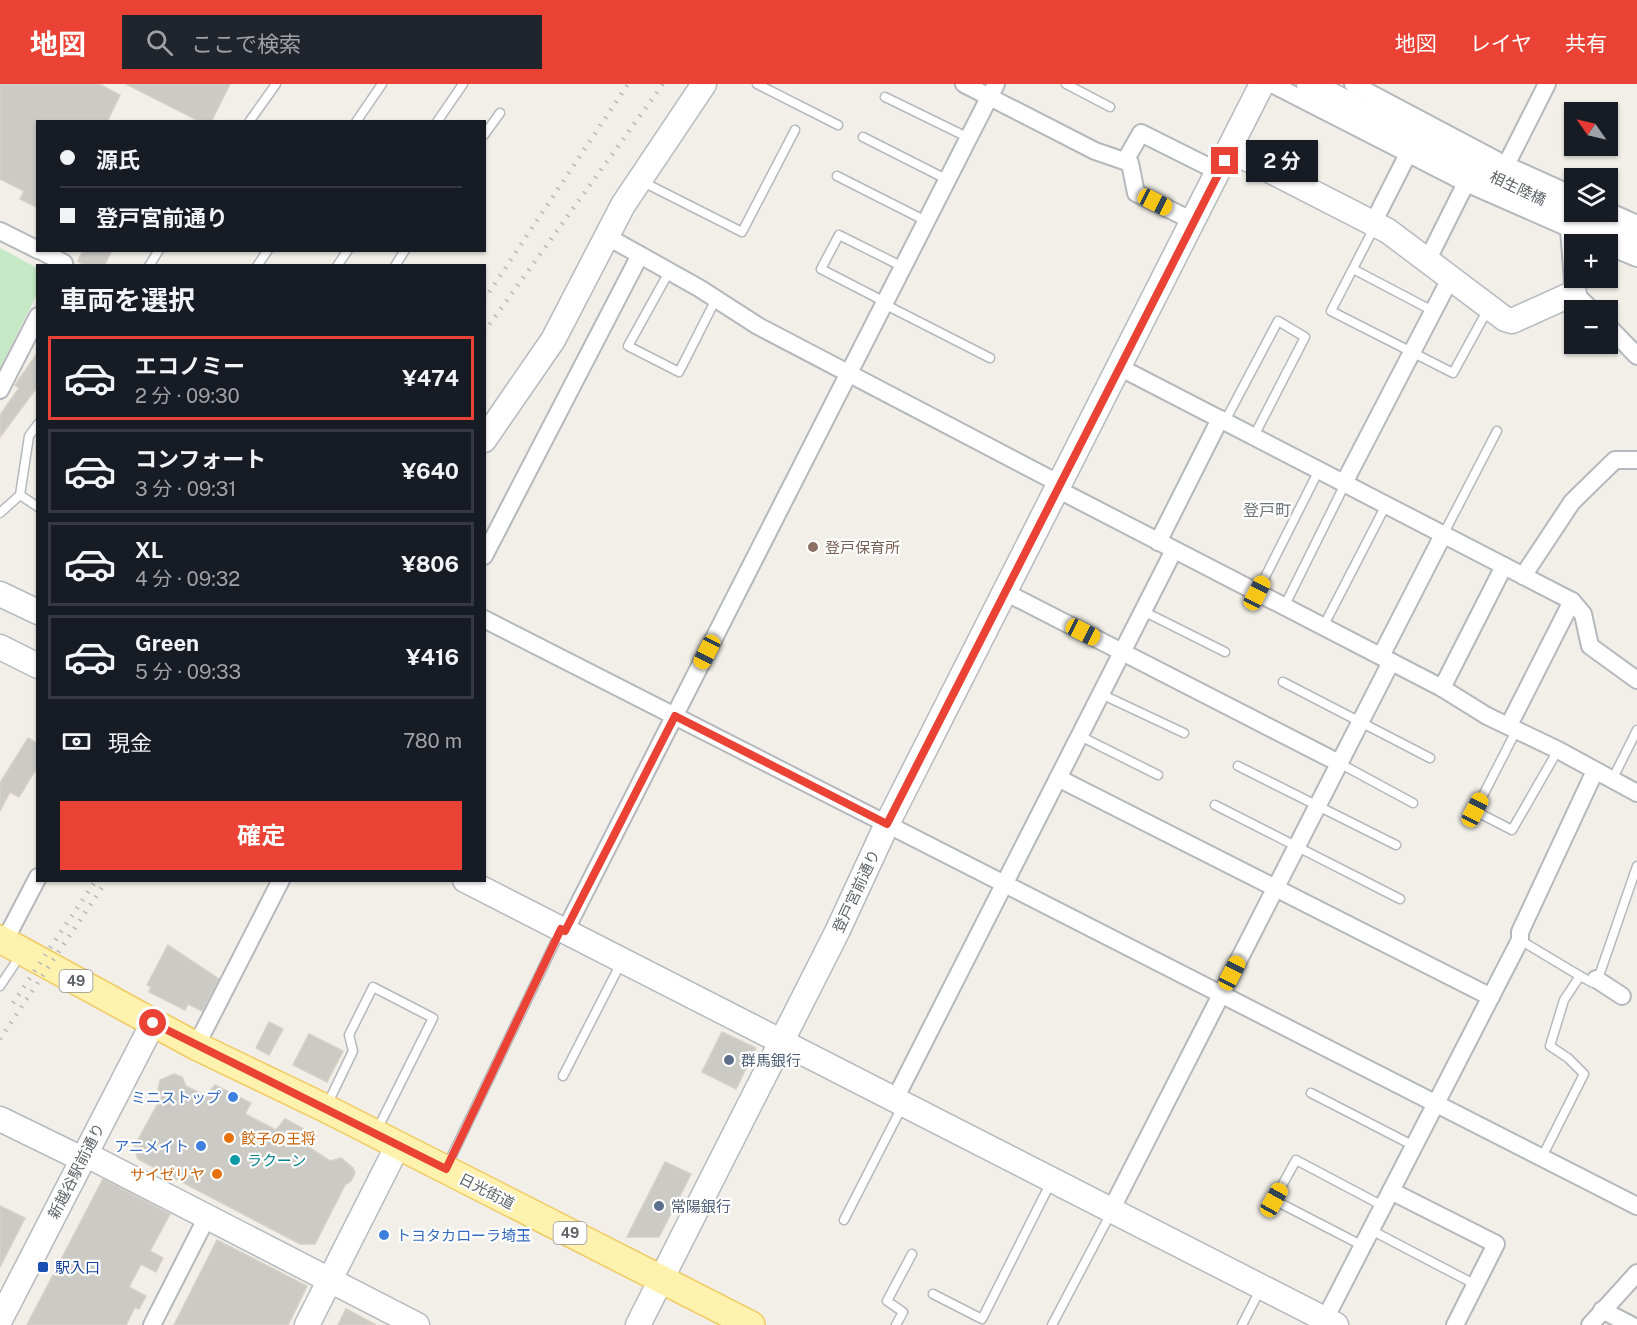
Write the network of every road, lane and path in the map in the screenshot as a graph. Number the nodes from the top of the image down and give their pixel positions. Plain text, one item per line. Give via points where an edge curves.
1 (276, 84) edge
2 (382, 84) edge
3 (463, 84) edge
4 (704, 84) edge
5 (757, 84) edge
6 (964, 84) edge
7 (1066, 84) edge
8 (1262, 84) edge
9 (1272, 84) edge
10 (1309, 84) edge
11 (1353, 84) edge
12 (1547, 84) edge
13 (993, 91) edge
14 (885, 97) dead end
15 (1110, 107) dead end
16 (500, 113) dead end
17 (250, 120) edge
18 (357, 120) edge
19 (438, 120) edge
20 (838, 125) dead end
21 (795, 130) dead end
22 (486, 132) edge
23 (863, 137) dead end
24 (969, 138) junction
25 (1414, 147) junction
26 (1230, 150) junction
27 (1125, 161) junction
28 (1506, 165) junction
29 (1219, 172) junction
30 (837, 176) dead end
31 (638, 180) junction
32 (948, 180) junction
33 (1466, 183) junction
34 (1564, 191) edge
35 (926, 221) junction
36 (1193, 221) junction
37 (1375, 224) junction
38 (1569, 230) junction
39 (0, 231) edge
40 (1619, 233) edge
41 (606, 236) junction
42 (36, 249) edge
43 (42, 252) edge
44 (640, 255) junction
45 (1637, 258) edge
46 (1428, 259) junction
47 (64, 264) edge
48 (903, 267) junction
49 (1353, 268) junction
50 (669, 272) junction
51 (1451, 277) junction
52 (1574, 292) junction
53 (716, 299) junction
54 (1582, 300) edge
55 (885, 303) junction
56 (1489, 307) junction
57 (1433, 311) junction
58 (36, 320) edge
59 (1618, 336) edge
60 (1412, 352) junction
61 (1637, 356) edge
62 (990, 358) dead end
63 (1119, 367) junction
64 (848, 375) junction
65 (0, 390) edge
66 (1222, 420) junction
67 (36, 427) edge
68 (1497, 431) dead end
69 (1254, 436) junction
70 (486, 437) edge
71 (1637, 460) edge
72 (1319, 470) junction
73 (1345, 484) junction
74 (1059, 487) junction
75 (20, 495) junction
76 (1386, 505) junction
77 (36, 506) edge
78 (0, 513) edge
79 (1443, 535) junction
80 (1158, 542) junction
81 (1174, 550) junction
82 (486, 552) edge
83 (1504, 566) junction
84 (1523, 576) junction
85 (1005, 592) junction
86 (1257, 593) junction
87 (0, 594) edge
88 (1572, 601) junction
89 (1284, 607) junction
90 (36, 611) edge
91 (1143, 611) junction
92 (486, 620) edge
93 (1323, 627) junction
94 (0, 647) edge
95 (1122, 652) junction
96 (1225, 652) dead end
97 (1386, 659) junction
98 (36, 665) edge
99 (1637, 680) edge
100 (1283, 681) dead end
101 (1442, 688) junction
102 (1101, 694) junction
103 (675, 716) junction
104 (1360, 722) junction
105 (1513, 727) junction
106 (1637, 730) edge
107 (1184, 732) dead end
108 (1080, 735) junction
109 (1558, 750) junction
110 (1430, 758) dead end
111 (1339, 763) junction
112 (1238, 766) dead end
113 (1594, 771) junction
114 (1158, 776) dead end
115 (1058, 778) junction
116 (1612, 780) junction
117 (1637, 793) edge
118 (1413, 803) dead end
119 (1318, 804) junction
120 (1215, 805) dead end
121 (887, 824) junction
122 (1396, 845) dead end
123 (1297, 846) junction
124 (1637, 866) edge
125 (36, 882) edge
126 (280, 882) edge
127 (469, 882) edge
128 (1005, 884) junction
129 (1276, 887) junction
130 (1400, 899) dead end
131 (563, 930) junction
132 (1520, 940) junction
133 (6, 949) edge
134 (622, 960) junction
135 (1588, 978) junction
136 (0, 986) edge
137 (1221, 994) junction
138 (1622, 996) dead end
139 (1491, 997) junction
140 (153, 1023) junction
141 (782, 1042) junction
142 (196, 1046) junction
143 (563, 1076) dead end
144 (1311, 1093) dead end
145 (899, 1102) junction
146 (1436, 1104) junction
147 (325, 1108) junction
148 (0, 1119) edge
149 (387, 1139) junction
150 (1414, 1146) junction
151 (84, 1156) junction
152 (1542, 1157) junction
153 (446, 1169) junction
154 (1052, 1180) junction
155 (1391, 1191) junction
156 (1383, 1206) junction
157 (1637, 1206) edge
158 (1112, 1210) junction
159 (207, 1217) junction
160 (844, 1220) dead end
161 (1371, 1230) junction
162 (1363, 1246) junction
163 (912, 1254) dead end
164 (1637, 1273) edge
165 (330, 1280) junction
166 (662, 1280) junction
167 (1476, 1285) junction
168 (1262, 1287) junction
169 (933, 1294) dead end
170 (1602, 1310) junction
171 (0, 1320) edge
172 (1331, 1322) edge
173 (152, 1325) edge
174 (307, 1325) edge
175 (417, 1325) edge
176 (639, 1325) edge
177 (751, 1325) edge
178 (896, 1325) edge
179 (1052, 1325) edge
180 (1242, 1325) edge
181 (1455, 1325) edge
182 (1590, 1325) edge
183 (1631, 1325) edge

1 - 17 lane
2 - 18 lane
3 - 19 lane
4 - 31 street
5 - 20 lane
6 - 13 street
7 - 15 lane
8 - 26 street, 登戸宮前通り
9 - 25 street
10 - 25 street, 相生陸橋
11 - 28 street
12 - 28 street
13 - 24 street
13 - 27 street via 1095,151
14 - 24 lane
16 - 22 lane
21 - 31 lane via 742,232
23 - 32 lane
24 - 32 street
25 - 33 street
25 - 37 street
25 - 40 street, 相生陸橋
26 - 29 street, 登戸宮前通り
26 - 37 street
27 - 29 street via 1141,133
27 - 36 street via 1130,163 1137,193
28 - 34 street
29 - 36 street, 登戸宮前通り
30 - 35 lane
31 - 41 street
32 - 35 street
33 - 38 street
33 - 46 street
35 - 48 street
36 - 63 street, 登戸宮前通り
37 - 46 street
37 - 49 lane
38 - 40 street
38 - 52 street
39 - 42 street
40 - 45 street
41 - 44 street
41 - 70 street via 553,340
43 - 47 street
44 - 50 street
44 - 82 street
46 - 51 street
48 - 55 street
48 - 55 lane via 839,234 821,269
49 - 57 lane
49 - 60 lane via 1331,310
50 - 53 street
50 - 53 lane via 628,346 679,372
51 - 56 street
51 - 57 street
52 - 54 street
52 - 56 street via 1512,321
53 - 64 street
55 - 62 lane
55 - 64 street
56 - 60 lane via 1454,373
57 - 60 street
58 - 65 street
59 - 61 street
60 - 73 street
63 - 66 street
63 - 74 street, 登戸宮前通り
64 - 74 street
64 - 103 street
66 - 69 street
66 - 69 lane via 1278,321 1305,337
66 - 80 street
67 - 75 lane via 29,436
68 - 79 lane
69 - 72 street
71 - 84 street via 1616,460 1572,502
72 - 73 street
72 - 86 lane
73 - 76 street
73 - 89 lane
74 - 80 street
74 - 85 street, 登戸宮前通り
75 - 77 lane
75 - 78 lane
76 - 79 street
76 - 93 lane
79 - 83 street
79 - 97 street
80 - 81 street
81 - 86 street
81 - 91 street
83 - 84 street
83 - 101 street
84 - 88 street
85 - 95 street
85 - 121 street, 登戸宮前通り
86 - 89 street
87 - 90 street
88 - 99 street via 1583,614 1590,646
88 - 105 street
89 - 93 street
91 - 95 street
91 - 96 lane
92 - 103 street
93 - 97 street
94 - 98 street
95 - 102 street
95 - 111 street
97 - 101 street
97 - 104 street
100 - 104 lane
101 - 105 street
102 - 107 lane
102 - 108 street
103 - 121 street
103 - 131 street
104 - 110 lane
104 - 111 street
105 - 109 street
105 - 109 lane via 1475,810 1512,830
106 - 116 lane
108 - 114 lane
108 - 115 street
109 - 113 street
111 - 118 lane
111 - 119 street
112 - 119 lane
113 - 116 street
113 - 132 street via 1520,932
115 - 128 street
115 - 129 street
116 - 117 street
119 - 122 lane
119 - 123 street
120 - 123 lane
121 - 128 street
121 - 141 street, 登戸宮前通り
123 - 129 street
123 - 130 lane
124 - 135 lane
125 - 133 street
126 - 142 street
127 - 131 street
128 - 137 street
128 - 145 street
129 - 137 street
129 - 139 street
131 - 134 street
131 - 153 lane
132 - 135 lane
132 - 139 street
133 - 136 lane
133 - 140 main road, 日光街道 / 49
134 - 141 street
134 - 143 lane
135 - 138 street
135 - 152 lane via 1564,1000 1550,1046 1584,1074
137 - 146 street
137 - 158 street
139 - 146 street
140 - 142 main road, 日光街道 / 49
140 - 151 street, 新越谷駅前通り
141 - 145 street
141 - 166 street, 登戸宮前通り
142 - 147 main road, 日光街道 / 49
144 - 150 lane
145 - 154 street
145 - 160 lane
146 - 150 street
146 - 152 street
147 - 149 main road, 日光街道 / 49
147 - 149 lane via 354,1051 349,1035 373,987 433,1018
148 - 151 street
149 - 153 main road, 日光街道 / 49
149 - 165 street
150 - 155 street
151 - 159 street
151 - 171 street, 新越谷駅前通り
152 - 157 street
153 - 166 main road, 日光街道 / 49
154 - 158 street
154 - 169 lane via 982,1319
155 - 156 street
155 - 167 street via 1496,1244
156 - 161 street
156 - 162 lane via 1296,1160 1274,1200
158 - 168 street
158 - 179 lane
159 - 165 street
159 - 173 street
161 - 162 street
161 - 167 lane
162 - 172 street
163 - 178 lane via 887,1301 903,1312
164 - 170 street
165 - 174 street
165 - 175 street
166 - 176 street, 登戸宮前通り
166 - 177 main road, 日光街道 / 49
167 - 181 street
168 - 172 street
168 - 180 lane
170 - 182 street
170 - 183 street

